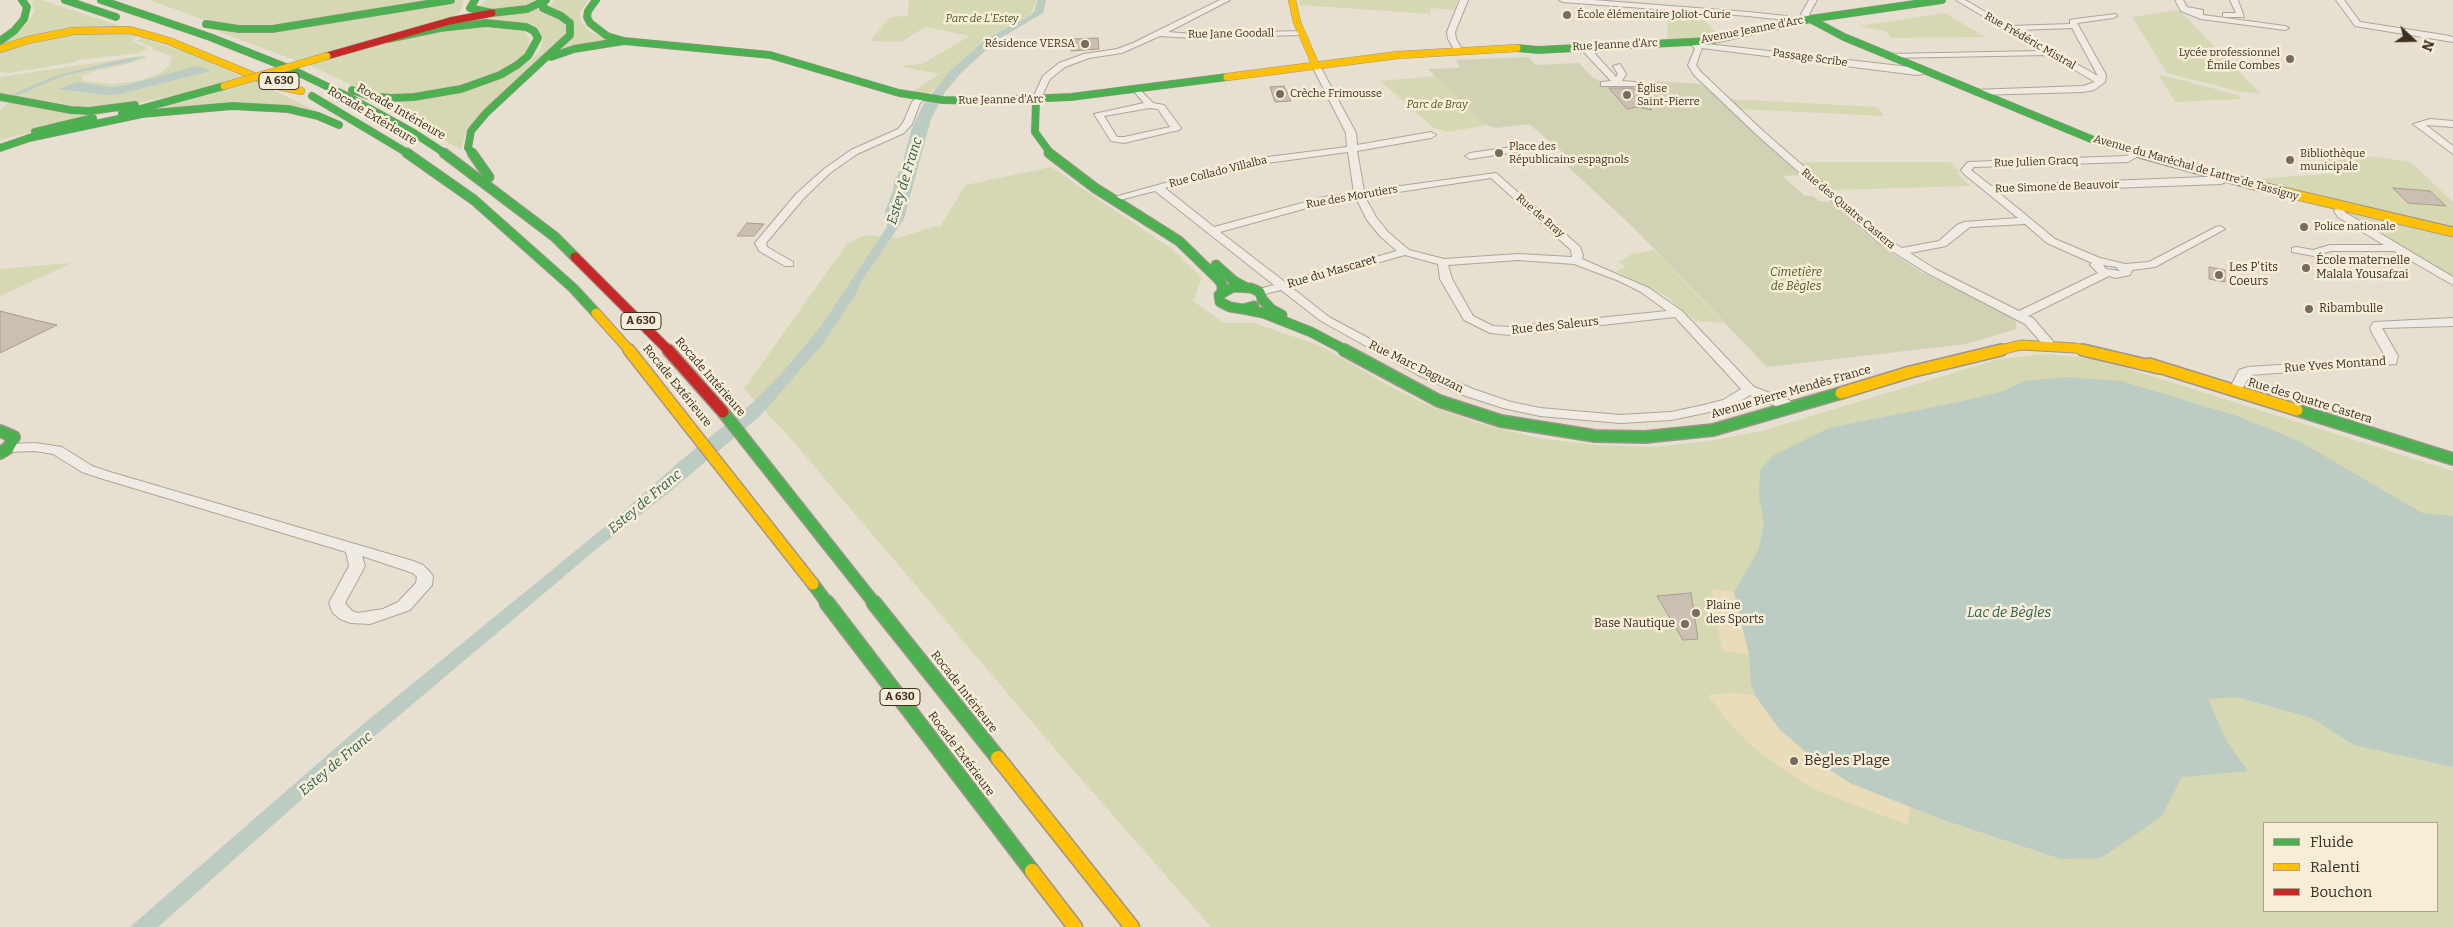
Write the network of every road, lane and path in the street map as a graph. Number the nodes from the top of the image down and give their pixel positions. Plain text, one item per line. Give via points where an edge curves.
1 (22, 0) edge
2 (65, 0) edge
3 (102, 0) edge
4 (123, 0) edge
5 (451, 0) edge
6 (596, 0) edge
7 (1226, 0) edge
8 (1292, 0) edge
9 (1464, 0) edge
10 (1563, 0) edge
11 (1813, 0) edge
12 (1942, 0) edge
13 (1960, 0) edge
14 (2179, 0) edge
15 (2234, 0) edge
16 (2340, 0) edge
17 (545, 1) edge
18 (1924, 1) edge
19 (473, 4) edge
20 (2191, 11) junction
21 (492, 13) junction
22 (2113, 16) dead end
23 (1810, 19) junction
24 (450, 22) junction
25 (1797, 22) junction
26 (18, 26) junction
27 (2075, 26) junction
28 (2009, 28) junction
29 (2285, 28) dead end
30 (1162, 33) junction
31 (1301, 33) junction
32 (0, 37) edge
33 (210, 37) junction
34 (388, 39) junction
35 (2453, 40) edge
36 (0, 41) edge
37 (624, 41) junction
38 (1695, 43) junction
39 (1584, 47) junction
40 (0, 49) edge
41 (1454, 52) junction
42 (2050, 53) junction
43 (1889, 56) junction
44 (543, 62) junction
45 (1316, 66) junction
46 (1617, 66) dead end
47 (1924, 71) junction
48 (2101, 79) junction
49 (1617, 83) junction
50 (1604, 84) dead end
51 (1632, 84) dead end
52 (224, 86) junction
53 (1136, 89) junction
54 (301, 91) junction
55 (1976, 92) junction
56 (0, 97) edge
57 (924, 98) junction
58 (172, 100) junction
59 (1036, 100) junction
60 (1150, 105) junction
61 (2453, 124) edge
62 (1431, 135) dead end
63 (29, 138) junction
64 (0, 142) edge
65 (0, 148) edge
66 (1354, 148) junction
67 (1519, 149) dead end
68 (2453, 151) edge
69 (2137, 153) junction
70 (1470, 156) dead end
71 (1493, 175) joint
72 (2228, 179) junction
73 (1157, 187) junction
74 (1989, 189) junction
75 (498, 191) junction
76 (1358, 194) junction
77 (1116, 198) junction
78 (474, 200) junction
79 (2343, 206) junction
80 (2026, 221) junction
81 (2220, 229) dead end
82 (1214, 230) junction
83 (2453, 232) edge
84 (2397, 248) junction
85 (2296, 250) dead end
86 (1405, 252) junction
87 (1899, 252) junction
88 (1576, 261) junction
89 (1444, 262) junction
90 (2099, 262) junction
91 (789, 264) dead end
92 (2123, 267) junction
93 (2106, 273) junction
94 (2453, 282) edge
95 (1285, 286) junction
96 (1245, 287) junction
97 (1222, 292) junction
98 (1261, 296) junction
99 (1243, 309) junction
100 (1678, 313) junction
101 (2021, 315) junction
102 (2453, 322) edge
103 (1311, 332) junction
104 (2048, 342) junction
105 (1750, 390) junction
106 (2234, 392) junction
107 (1790, 407) junction
108 (0, 432) edge
109 (4, 451) edge
110 (2453, 459) edge
111 (353, 550) junction
112 (1121, 913) junction
113 (1075, 927) edge
114 (1132, 927) edge
115 (1137, 927) edge

1 - 26 main road via 27,13
2 - 54 main road, Rocade Extérieure / A 630 via 179,38
3 - 33 main road, Rocade Intérieure / A 630
4 - 5 main road via 216,27 253,30
6 - 37 main road, Rue Jeanne d'Arc via 588,11 590,23 607,36
7 - 30 street
8 - 31 main road
9 - 41 street via 1451,32
10 - 25 street via 1748,14
11 - 23 street via 1805,14
12 - 18 main road, Avenue Jeanne d'Arc
13 - 28 street, Rue Frédéric Mistral
14 - 20 street via 2181,7
15 - 20 street via 2240,16
16 - 35 street via 2358,24
17 - 21 main road via 521,10
17 - 44 main road via 543,8 567,19 572,28 568,38
18 - 23 main road, Avenue Jeanne d'Arc
19 - 21 main road
19 - 24 main road
20 - 29 street via 2201,17
21 - 24 main road
22 - 27 street via 2075,21
23 - 25 main road, Avenue Jeanne d'Arc
23 - 43 main road, Avenue du Maréchal de Lattre de Tassigny
24 - 34 main road
25 - 38 main road, Avenue Jeanne d'Arc
26 - 32 main road
26 - 36 main road
27 - 28 street
27 - 48 street
28 - 42 street, Rue Frédéric Mistral
30 - 31 street, Rue Jane Goodall via 1202,36
30 - 59 street via 1119,51 1087,56 1062,65 1046,78
31 - 45 main road
33 - 34 main road via 266,52 360,94 391,98 440,94 480,83 517,65 528,56 538,38 526,27 486,23
33 - 75 main road, Rocade Intérieure / A 630 via 294,70 349,97 414,133
34 - 52 main road, bridge
37 - 44 main road via 566,50
37 - 57 main road, Rue Jeanne d'Arc via 770,55 880,89
38 - 39 main road, Rue Jeanne d'Arc
38 - 47 street, Passage Scribe
38 - 87 street, Rue des Quatre Castera via 1699,49 1692,65 1697,74 1803,171
39 - 41 main road, Rue Jeanne d'Arc
39 - 49 street
40 - 54 main road via 73,31 130,30 168,41 278,86
41 - 45 main road, Rue Jeanne d'Arc via 1398,55
42 - 43 street
42 - 48 street, Rue Frédéric Mistral
43 - 47 main road, Avenue du Maréchal de Lattre de Tassigny
44 - 75 main road via 471,130 468,148
45 - 53 main road, Rue Jeanne d'Arc
45 - 66 street via 1351,133
46 - 49 street via 1622,74
47 - 55 main road, Avenue du Maréchal de Lattre de Tassigny
48 - 55 street via 2091,88 2083,89
49 - 50 street
49 - 51 street
52 - 56 main road via 144,104 89,111
52 - 58 main road
53 - 59 main road, Rue Jeanne d'Arc
53 - 60 street
54 - 78 main road, Rocade Extérieure / A 630 via 390,141
55 - 69 main road, Avenue du Maréchal de Lattre de Tassigny via 2072,132
57 - 59 main road, Rue Jeanne d'Arc
57 - 91 street via 916,102 908,124 901,131 854,152 826,171 760,243 763,249
58 - 63 main road
58 - 64 main road
59 - 77 main road via 1036,136 1049,153
60 - 60 street via 1104,112 1098,116 1119,140 1176,128 1161,107
61 - 68 street via 2418,124
62 - 66 street
63 - 65 main road
63 - 78 main road via 164,111 232,106 288,109 333,122
66 - 73 street, Rue Collado Villalba via 1252,162
66 - 76 street
67 - 70 street
69 - 72 main road, Avenue du Maréchal de Lattre de Tassigny
69 - 74 street, Rue Julien Gracq via 2128,159 1971,164 1967,172
71 - 76 street, Rue des Morutiers
71 - 88 street, Rue de Bray via 1576,249
72 - 74 street, Rue Simone de Beauvoir
72 - 79 main road, Avenue du Maréchal de Lattre de Tassigny
73 - 77 street, Rue Collado Villalba
73 - 82 street, Rue Marc Daguzan
74 - 80 street, Rue Simone de Beauvoir
75 - 112 main road, Rocade Intérieure / A 630 via 598,276 722,411
76 - 82 street, Rue des Morutiers
76 - 86 street via 1371,218
77 - 96 main road via 1194,245
77 - 97 main road via 1189,249 1222,284
78 - 113 main road, Rocade Extérieure / A 630 via 573,288 632,353 696,431
79 - 83 main road, Avenue du Maréchal de Lattre de Tassigny
79 - 84 street via 2339,211 2342,215
80 - 87 street via 1968,224 1942,244
80 - 90 street, Rue Simone de Beauvoir via 2051,241
81 - 92 street via 2151,264
82 - 95 street, Rue Marc Daguzan
84 - 85 street via 2330,248 2314,253
84 - 94 street
86 - 89 street
86 - 95 street, Rue du Mascaret
87 - 101 street, Rue des Quatre Castera
88 - 89 street via 1518,257
88 - 100 street via 1645,290
89 - 100 street, Rue des Saleurs via 1446,279 1468,318 1490,329 1510,330
90 - 92 street, Rue Simone de Beauvoir
90 - 93 street via 2097,267
92 - 93 street via 2127,271 2124,274
93 - 101 street
95 - 98 street, Rue du Mascaret
95 - 105 street, Rue Marc Daguzan via 1331,323 1422,372 1508,405 1568,415 1639,418 1705,409 1728,403
96 - 97 main road via 1232,287
96 - 98 main road
97 - 99 main road, Avenue Pierre Mendès France via 1220,302
98 - 99 main road via 1256,306
98 - 103 main road, Avenue Pierre Mendès France via 1270,309
99 - 103 main road, Avenue Pierre Mendès France via 1263,313
100 - 105 street
101 - 104 street, Rue des Quatre Castera via 2034,324
102 - 106 street, Rue Yves Montand via 2376,327 2392,362 2248,371 2243,373
103 - 107 main road, Avenue Pierre Mendès France via 1439,401 1501,421 1547,430 1596,436 1669,436 1739,424
104 - 106 main road, Rue des Quatre Castera via 2094,347
104 - 107 main road, Avenue Pierre Mendès France via 2009,340
105 - 107 street
106 - 110 main road, Rue des Quatre Castera
108 - 109 main road via 14,438
109 - 111 street via 35,447 57,450 105,476
111 - 111 street via 357,566 337,602 346,616 364,618 388,614 404,606 424,585 425,576 418,569
112 - 114 main road, Rocade Intérieure
112 - 115 main road

